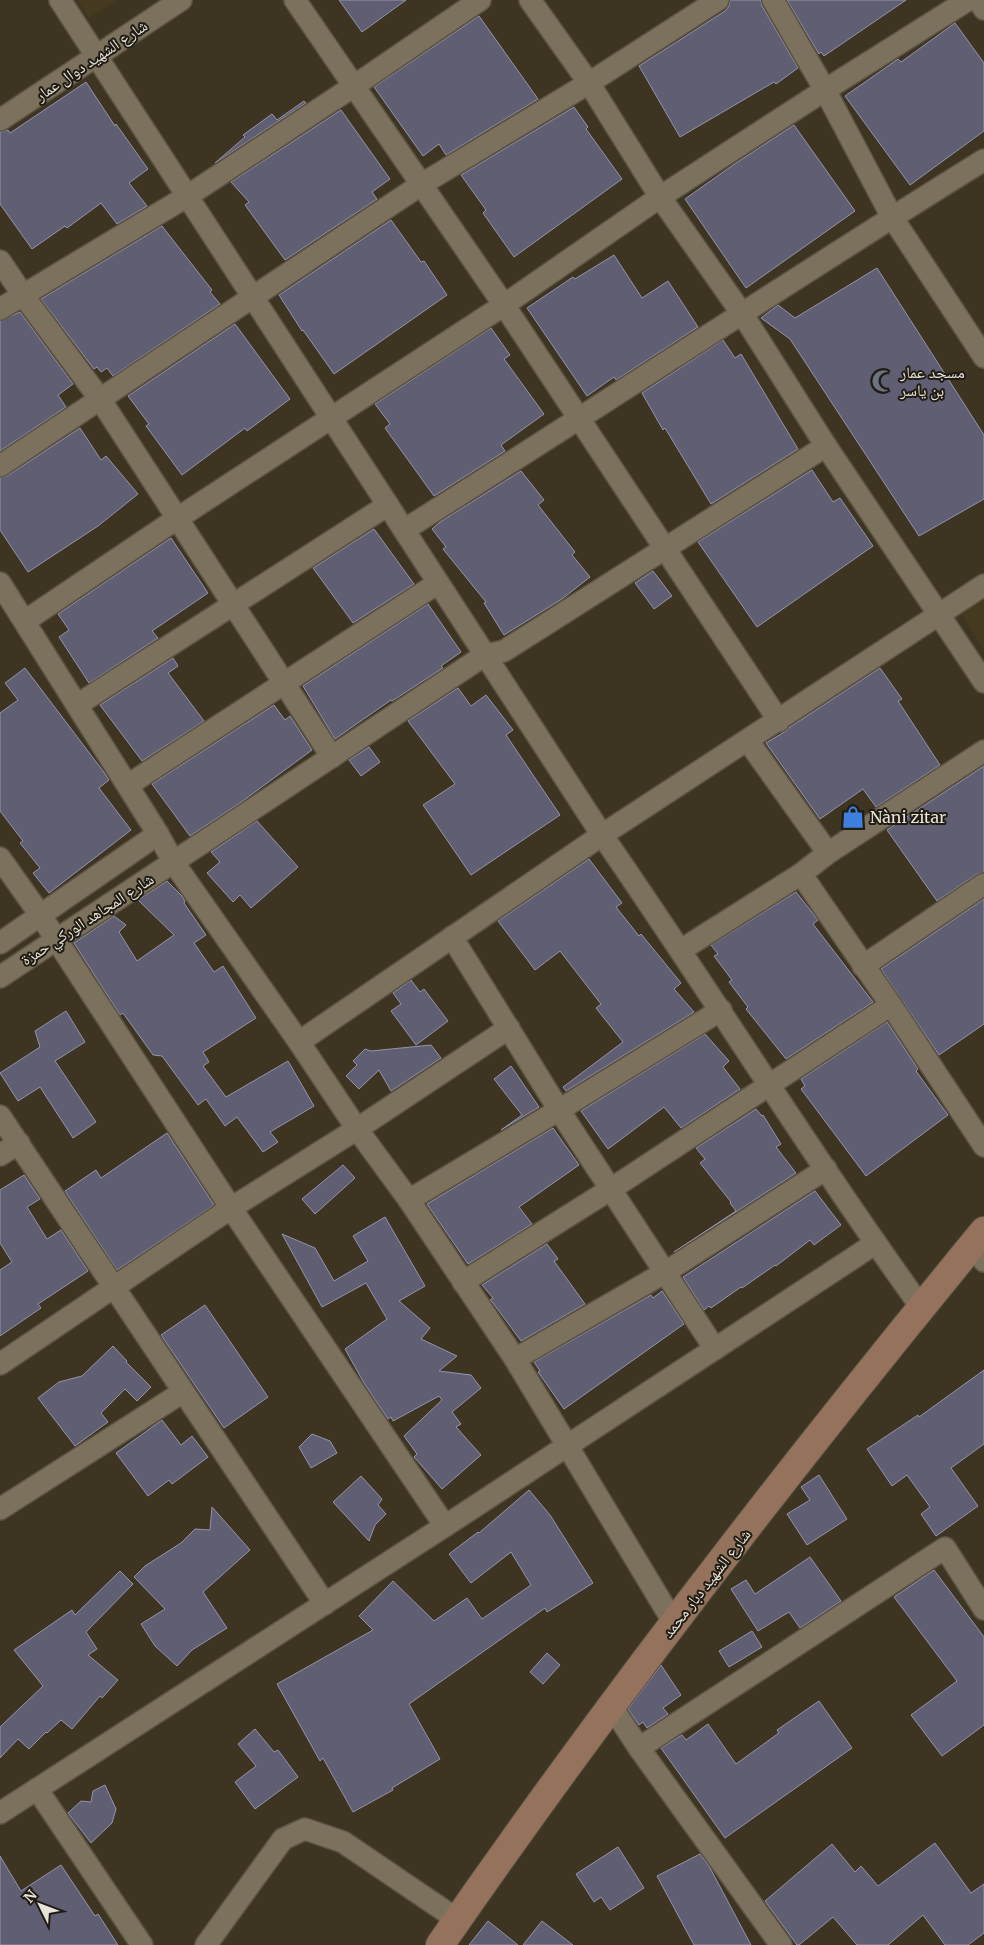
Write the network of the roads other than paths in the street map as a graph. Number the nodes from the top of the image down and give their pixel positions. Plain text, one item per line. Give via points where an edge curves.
1 (60, 0) edge
2 (182, 0) edge
3 (295, 0) edge
4 (480, 0) edge
5 (530, 0) edge
6 (718, 0) edge
7 (773, 0) edge
8 (968, 0) edge
9 (978, 0) edge
10 (984, 9) edge
11 (96, 57) junction
12 (590, 83) junction
13 (354, 86) junction
14 (825, 90) junction
15 (0, 120) edge
16 (984, 160) edge
17 (422, 184) junction
18 (186, 197) junction
19 (660, 197) junction
20 (892, 217) junction
21 (0, 261) edge
22 (22, 295) junction
23 (253, 297) junction
24 (504, 306) junction
25 (0, 309) edge
26 (743, 314) junction
27 (984, 356) edge
28 (100, 399) junction
29 (332, 419) junction
30 (579, 420) junction
31 (826, 446) junction
32 (0, 466) edge
33 (388, 505) junction
34 (178, 518) junction
35 (404, 530) junction
36 (665, 550) junction
37 (0, 583) edge
38 (438, 583) junction
39 (984, 585) edge
40 (234, 605) junction
41 (938, 614) junction
42 (25, 621) junction
43 (484, 655) junction
44 (984, 682) edge
45 (284, 683) junction
46 (77, 705) junction
47 (779, 720) junction
48 (748, 741) junction
49 (984, 751) edge
50 (332, 758) junction
51 (128, 785) junction
52 (158, 834) junction
53 (602, 835) junction
54 (828, 853) junction
55 (0, 858) edge
56 (174, 863) junction
57 (801, 874) junction
58 (984, 884) edge
59 (41, 916) junction
60 (452, 938) junction
61 (54, 939) junction
62 (0, 943) edge
63 (681, 950) junction
64 (863, 966) junction
65 (0, 977) edge
66 (891, 1005) junction
67 (721, 1010) junction
68 (510, 1028) junction
69 (299, 1042) junction
70 (770, 1086) junction
71 (559, 1110) junction
72 (0, 1116) edge
73 (357, 1129) junction
74 (19, 1143) junction
75 (984, 1146) edge
76 (0, 1155) edge
77 (826, 1170) junction
78 (611, 1189) junction
79 (409, 1200) junction
80 (231, 1208) junction
81 (876, 1243) junction
82 (980, 1245) edge
83 (664, 1273) junction
84 (463, 1282) junction
85 (114, 1289) junction
86 (921, 1306) junction
87 (714, 1349) junction
88 (515, 1359) junction
89 (0, 1364) edge
90 (183, 1392) junction
91 (568, 1446) junction
92 (0, 1509) edge
93 (445, 1526) junction
94 (325, 1604) junction
95 (984, 1609) edge
96 (674, 1623) junction
97 (612, 1707) junction
98 (640, 1748) junction
99 (37, 1789) junction
100 (0, 1813) edge
101 (458, 1920) junction
102 (142, 1945) edge
103 (206, 1945) edge
104 (440, 1945) edge
105 (781, 1945) edge

1 - 11 street
2 - 11 street, شارع الشهيد دوال عمار
3 - 13 street
4 - 13 street
5 - 12 street
6 - 12 street
7 - 14 street
8 - 14 street
9 - 10 street
11 - 15 street, شارع الشهيد دوال عمار
11 - 18 street
12 - 17 street
12 - 19 street
13 - 17 street
13 - 18 street
14 - 19 street
14 - 20 street
16 - 20 street
17 - 23 street
17 - 24 street
18 - 22 street
18 - 23 street
19 - 24 street
19 - 26 street
20 - 26 street
20 - 27 street
21 - 22 street
22 - 25 street
22 - 28 street
23 - 28 street
23 - 29 street
24 - 29 street
24 - 30 street
26 - 30 street
26 - 31 street
28 - 32 street
28 - 34 street
29 - 33 street
29 - 34 street
30 - 35 street
30 - 36 street
31 - 36 street, شارع المجاهد الوركي حمزة
31 - 41 street
33 - 35 street
33 - 40 street
34 - 40 street
34 - 42 street
35 - 38 street
36 - 43 street, شارع المجاهد الوركي حمزة via 504,651
36 - 47 street
37 - 42 street
38 - 43 street
38 - 45 street
39 - 41 street
40 - 45 street
40 - 46 street
41 - 44 street
41 - 47 street
42 - 46 street
43 - 50 street, شارع المجاهد الوركي حمزة
43 - 53 street
45 - 50 street
45 - 51 street
46 - 51 street
47 - 48 street
48 - 53 street
48 - 54 street
49 - 54 street
50 - 56 street, شارع المجاهد الوركي حمزة
51 - 52 street
52 - 56 street
52 - 59 street, شارع المجاهد الوركي حمزة
53 - 60 street
53 - 63 street
54 - 57 street
55 - 59 street
56 - 61 street, شارع المجاهد الوركي حمزة
56 - 69 street
57 - 63 street
57 - 64 street
58 - 64 street
59 - 61 street
59 - 62 street, شارع المجاهد الوركي حمزة
60 - 68 street
60 - 69 street
61 - 65 street, شارع المجاهد الوركي حمزة
61 - 80 street
63 - 67 street
64 - 66 street
66 - 70 street
66 - 75 street
67 - 70 street
67 - 71 street
68 - 71 street
68 - 73 street
69 - 73 street
70 - 77 street
70 - 78 street
71 - 78 street
71 - 79 street
72 - 74 street
73 - 79 street
73 - 80 street
74 - 76 street
74 - 85 street
77 - 81 street
77 - 83 street
78 - 83 street
78 - 84 street
79 - 84 street
80 - 85 street
80 - 93 street
81 - 86 street
81 - 87 street
82 - 86 street, شارع الشهيد دبار محمد
83 - 87 street
83 - 88 street
84 - 88 street
85 - 89 street
85 - 90 street
86 - 96 street, شارع الشهيد دبار محمد
87 - 91 street
88 - 91 street
90 - 92 street
90 - 94 street
91 - 93 street
91 - 96 street
93 - 94 street
94 - 99 street
95 - 98 street via 945,1548
96 - 97 street, شارع الشهيد دبار محمد
97 - 98 street
97 - 101 street, شارع الشهيد دبار محمد
98 - 105 street
99 - 100 street
99 - 102 street
101 - 103 street via 343,1842 305,1829 283,1839
101 - 104 street, شارع الشهيد دبار محمد

